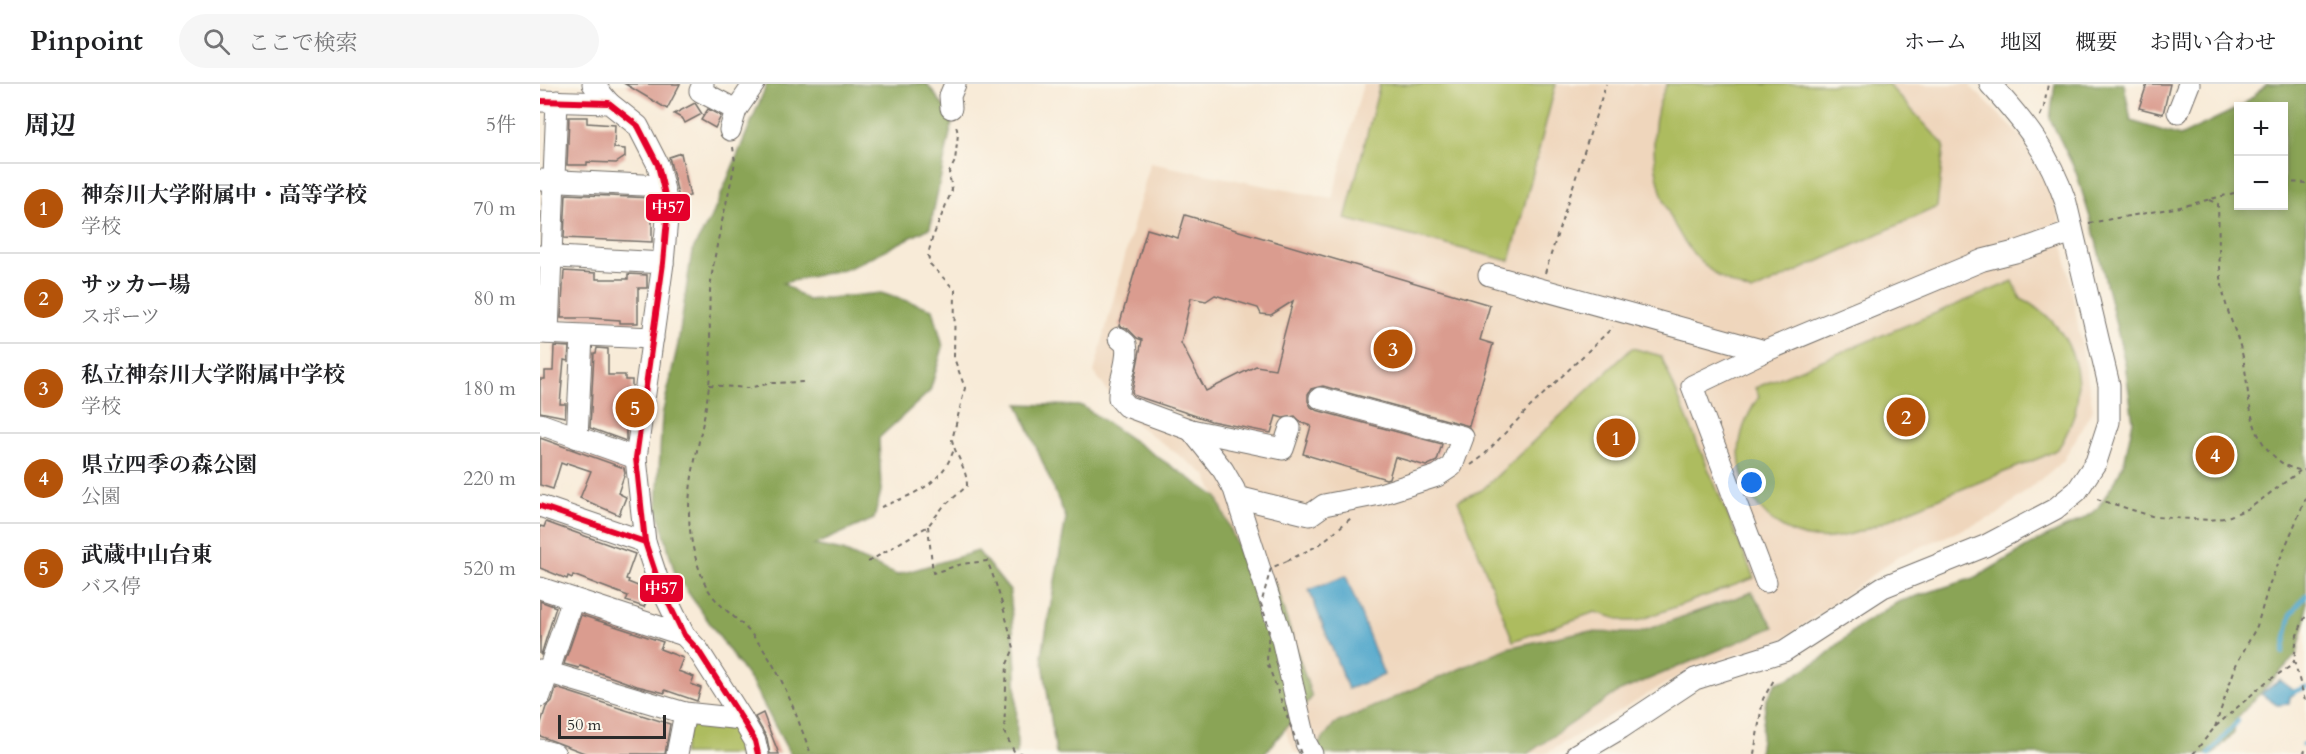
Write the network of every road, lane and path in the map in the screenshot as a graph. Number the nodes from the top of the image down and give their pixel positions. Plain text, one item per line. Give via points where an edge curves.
1 (593, 84) edge
2 (704, 84) edge
3 (754, 84) edge
4 (955, 84) edge
5 (1606, 84) edge
6 (1990, 84) edge
7 (2048, 84) edge
8 (2189, 84) edge
9 (549, 101) edge
10 (609, 103) junction
11 (951, 108) joint
12 (736, 110) junction
13 (2178, 112) dead end
14 (2039, 116) dead end
15 (730, 130) joint
16 (547, 181) edge
17 (2288, 183) edge
18 (2306, 183) edge
19 (663, 186) junction
20 (2234, 193) edge
21 (2225, 196) junction
22 (2209, 200) junction
23 (2218, 204) junction
24 (2081, 227) junction
25 (546, 256) edge
26 (663, 263) junction
27 (1489, 275) dead end
28 (1540, 290) junction
29 (544, 333) edge
30 (582, 336) junction
31 (653, 338) junction
32 (1119, 338) dead end
33 (1766, 351) junction
34 (804, 382) dead end
35 (709, 385) junction
36 (1320, 398) dead end
37 (540, 424) edge
38 (1290, 428) dead end
39 (1191, 430) junction
40 (577, 438) junction
41 (954, 449) junction
42 (636, 458) junction
43 (2306, 470) edge
44 (2300, 471) junction
45 (1237, 497) junction
46 (2306, 498) edge
47 (2097, 499) dead end
48 (540, 506) edge
49 (881, 507) dead end
50 (928, 526) junction
51 (645, 542) junction
52 (1287, 561) dead end
53 (868, 562) dead end
54 (1766, 582) dead end
55 (540, 588) edge
56 (573, 599) junction
57 (2306, 615) edge
58 (684, 635) junction
59 (2294, 661) junction
60 (544, 672) edge
61 (1775, 678) dead end
62 (2304, 695) edge
63 (540, 696) edge
64 (2306, 704) edge
65 (685, 713) junction
66 (742, 719) junction
67 (2215, 727) junction
68 (2306, 749) edge
69 (540, 750) edge
70 (1013, 753) edge
71 (555, 754) edge
72 (677, 754) edge
73 (758, 754) edge
74 (811, 754) edge
75 (1022, 754) edge
76 (1301, 754) edge
77 (1312, 754) edge
78 (1577, 754) edge
79 (1754, 754) edge
80 (2193, 754) edge
81 (2303, 754) edge

1 - 10 street
2 - 12 street via 700,91
3 - 12 street
4 - 11 street
5 - 28 path
6 - 24 street via 2036,138
7 - 14 path
8 - 13 street
9 - 10 street
9 - 16 street
10 - 19 street via 638,126 658,165
11 - 41 path via 958,134 950,173 952,190 928,255 930,264 955,290 954,358 965,387 952,440
12 - 15 street
15 - 35 path via 735,162 710,290
16 - 19 street
16 - 25 street
17 - 18 path
19 - 26 street via 668,208
20 - 21 path
21 - 22 path
21 - 23 path
22 - 23 path
22 - 24 path
23 - 44 path via 2223,291 2243,358 2255,429 2272,455
24 - 33 street via 1983,260
24 - 78 street via 2109,386 2109,422 2096,462 2077,491 2055,509 1984,546 1883,587 1784,651 1695,679
25 - 26 street
25 - 29 street
26 - 31 street
27 - 28 street
28 - 33 street
29 - 30 street
30 - 31 street
30 - 40 street
31 - 42 street
32 - 39 street via 1128,353 1119,398 1126,406
33 - 54 street via 1692,386
34 - 35 path via 748,388
35 - 74 path via 689,490 688,518 694,552 714,600 752,635 770,659 787,690
36 - 45 street via 1463,437 1452,466 1437,476 1380,494 1324,505 1310,515
37 - 40 street
38 - 39 street via 1283,449
39 - 45 street
40 - 42 street
41 - 49 path via 949,465 928,485
41 - 50 path via 968,473 968,486
42 - 51 street
43 - 44 path
44 - 47 path via 2250,508 2225,518 2155,517
45 - 77 street via 1281,635 1306,743
46 - 67 path via 2269,585 2257,626 2236,665
48 - 51 street
50 - 53 path
50 - 70 path via 933,573 987,561 996,582 1014,648 1007,664 1004,732
51 - 58 street via 658,581
52 - 76 path, bridge via 1271,568 1261,603 1269,627 1267,662
55 - 56 street
56 - 58 street
56 - 60 street
57 - 59 path via 2297,636
58 - 66 street
59 - 62 path
59 - 67 path
60 - 63 street
60 - 65 street
61 - 79 path via 1763,699
62 - 64 path
65 - 66 street
65 - 72 street
66 - 73 street
67 - 80 path
68 - 81 path
69 - 71 street
70 - 75 path

